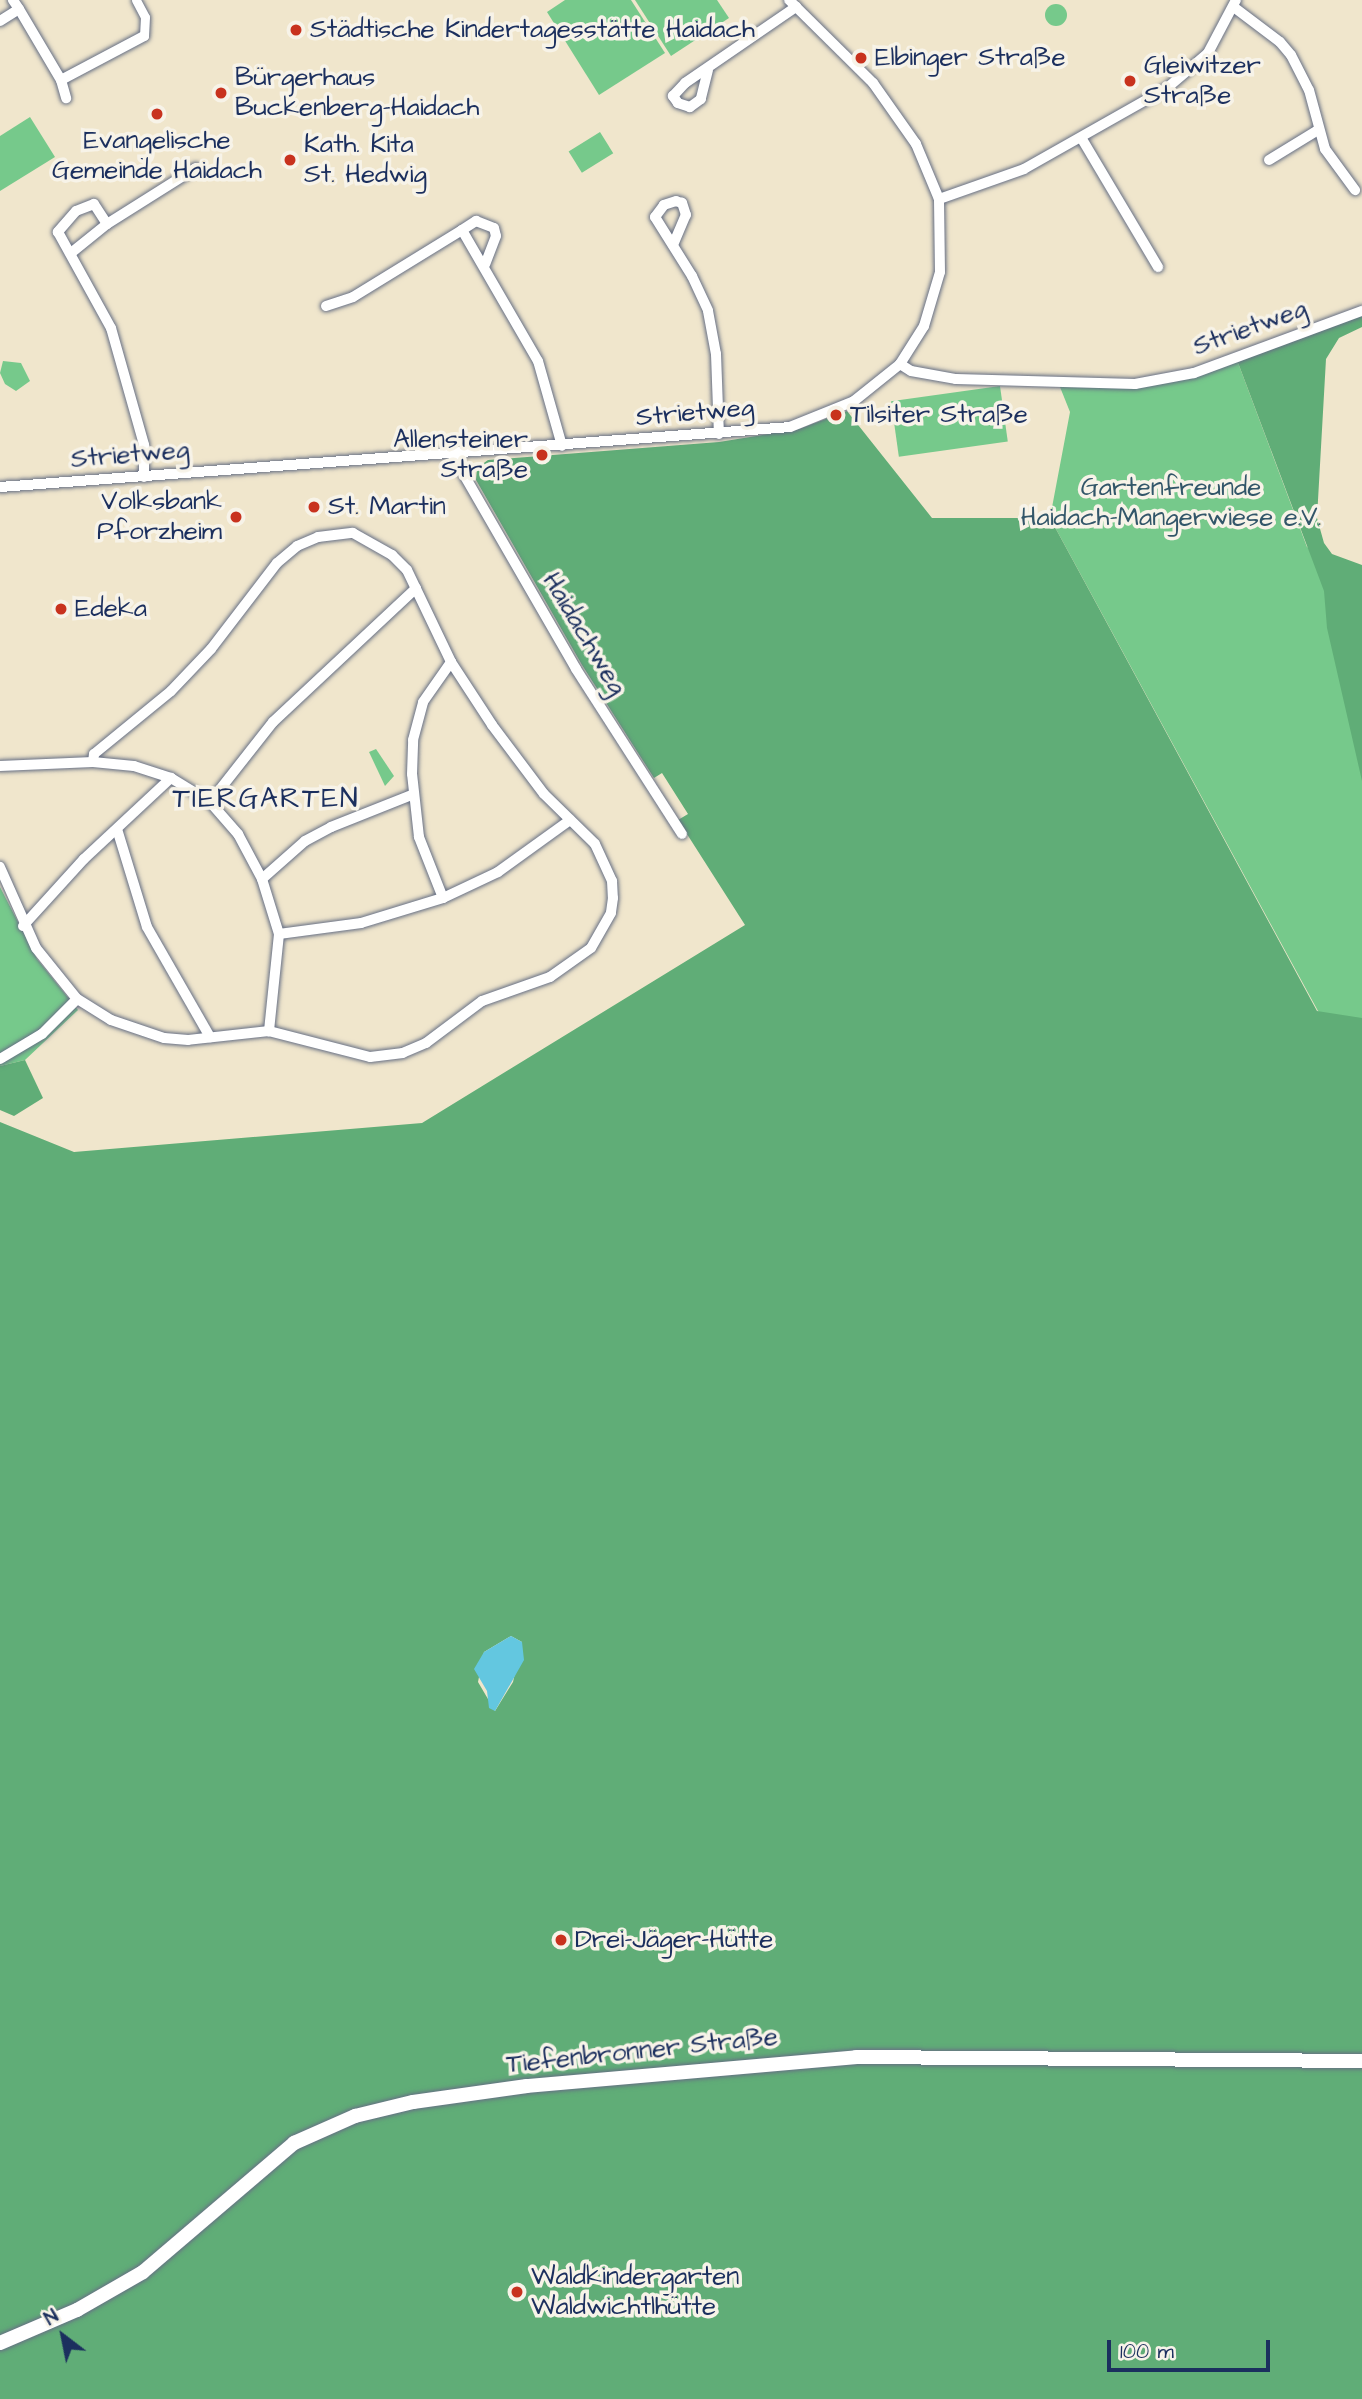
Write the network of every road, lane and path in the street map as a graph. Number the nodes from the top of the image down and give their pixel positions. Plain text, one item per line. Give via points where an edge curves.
1 (136, 0) edge
2 (792, 4) edge
3 (1236, 4) edge
4 (16, 5) edge
5 (0, 21) edge
6 (144, 36) joint
7 (708, 70) dead end
8 (61, 80) junction
9 (66, 97) dead end
10 (1318, 130) junction
11 (1082, 139) junction
12 (1269, 160) dead end
13 (197, 168) dead end
14 (1355, 190) dead end
15 (939, 200) junction
16 (107, 224) junction
17 (462, 229) junction
18 (673, 245) dead end
19 (71, 253) junction
20 (485, 264) junction
21 (1158, 267) dead end
22 (326, 306) dead end
23 (1362, 311) edge
24 (900, 364) junction
25 (719, 434) junction
26 (562, 446) junction
27 (452, 454) junction
28 (144, 477) junction
29 (0, 487) edge
30 (416, 588) junction
31 (451, 662) junction
32 (93, 762) junction
33 (0, 766) edge
34 (171, 778) junction
35 (412, 795) junction
36 (210, 802) junction
37 (570, 820) junction
38 (117, 829) junction
39 (682, 834) dead end
40 (0, 867) edge
41 (262, 879) junction
42 (443, 898) junction
43 (23, 926) junction
44 (279, 934) junction
45 (77, 999) junction
46 (269, 1031) junction
47 (210, 1037) junction
48 (0, 1059) edge
49 (1362, 2061) edge
50 (0, 2343) edge

1 - 6 street via 145,17
2 - 7 street
2 - 15 street via 873,83 916,144
3 - 10 street via 1287,49 1302,73
3 - 11 street via 1197,64 1167,88
4 - 5 street
4 - 8 street
6 - 8 street
8 - 9 street
10 - 12 street
10 - 14 street via 1340,175
11 - 15 street via 1024,169
11 - 21 street
13 - 16 street
15 - 24 street via 940,271 934,298 924,326
16 - 19 street
16 - 19 street via 90,203 65,219 58,232
17 - 20 street
17 - 20 street via 476,221 494,228 496,236
17 - 22 street via 353,297
18 - 25 street via 708,311 716,355
19 - 28 street via 111,328 144,445
20 - 26 street via 538,361
23 - 24 street, Strietweg via 1194,373 1135,384 956,379 911,371
24 - 25 street, Strietweg via 878,385 828,415 798,426
25 - 26 street, Strietweg
26 - 27 street, Strietweg
27 - 28 street, Strietweg
27 - 39 street, Haidachweg via 576,668
28 - 29 street, Strietweg
30 - 31 street
30 - 32 street via 392,555 358,535 318,537 297,545 277,563 203,658 94,754
30 - 36 street via 272,722
31 - 35 street via 423,702 413,740
31 - 37 street via 517,761
32 - 33 street
32 - 34 street via 134,766
34 - 36 street
34 - 38 street
35 - 41 street via 331,827 293,850
35 - 42 street via 419,836
36 - 41 street via 238,834
37 - 42 street via 498,872
37 - 46 street via 603,858 613,898 604,929 570,964 516,993 482,1001 426,1043 392,1056 346,1053
38 - 43 street
38 - 47 street via 147,928
40 - 43 street
41 - 44 street
42 - 44 street via 361,923
43 - 45 street
44 - 46 street
45 - 47 street via 132,1030 164,1038
45 - 48 street via 42,1034
46 - 47 street
49 - 50 street, Tiefenbronner Straße via 856,2057 513,2088 413,2102 355,2116 294,2143 143,2272 76,2311

